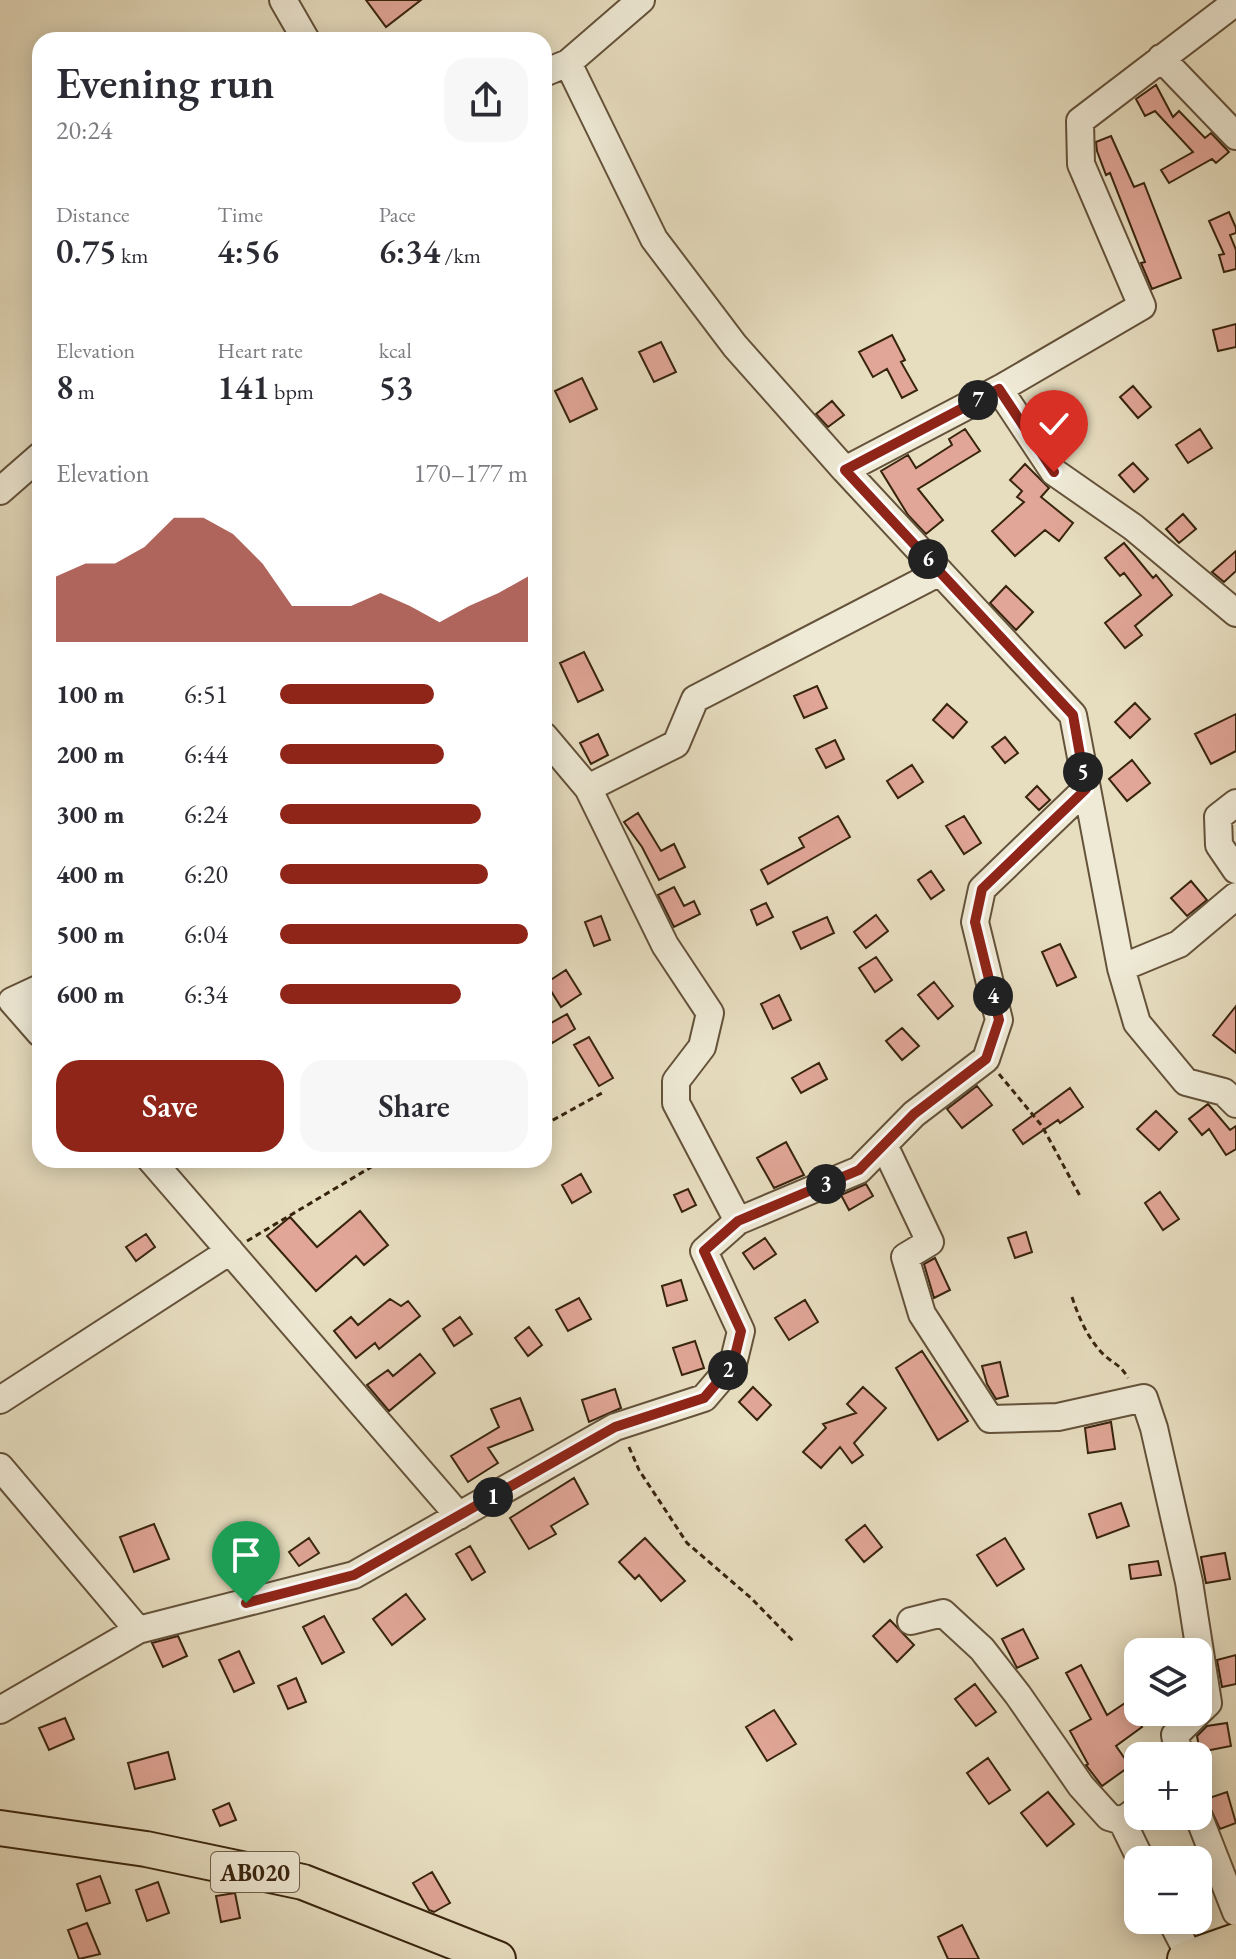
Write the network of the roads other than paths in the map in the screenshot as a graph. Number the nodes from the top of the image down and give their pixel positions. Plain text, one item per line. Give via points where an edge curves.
1 (283, 0) edge
2 (641, 0) edge
3 (1236, 2) edge
4 (301, 32) edge
5 (1161, 58) junction
6 (556, 68) edge
7 (1236, 136) edge
8 (999, 389) junction
9 (32, 463) edge
10 (845, 470) junction
11 (0, 491) edge
12 (940, 572) junction
13 (1236, 613) edge
14 (552, 745) edge
15 (588, 788) junction
16 (1086, 789) junction
17 (1236, 803) edge
18 (1236, 870) edge
19 (1236, 896) edge
20 (1121, 968) junction
21 (32, 992) edge
22 (6, 1004) edge
23 (32, 1026) edge
24 (1236, 1104) edge
25 (884, 1145) junction
26 (158, 1168) edge
27 (738, 1221) junction
28 (230, 1251) junction
29 (0, 1400) edge
30 (0, 1467) edge
31 (459, 1516) junction
32 (911, 1621) dead end
33 (138, 1630) junction
34 (0, 1710) edge
35 (1176, 1742) edge
36 (1124, 1816) edge
37 (0, 1828) edge
38 (1204, 1830) edge
39 (1236, 1912) edge
40 (1177, 1934) edge
41 (1236, 1941) edge
42 (1187, 1958) edge
43 (498, 1959) edge

1 - 4 street
2 - 6 street
3 - 5 street
5 - 7 street
5 - 8 street via 1080,121 1081,164 1142,306
6 - 10 street via 654,239 735,346
8 - 10 street
8 - 13 street via 1054,472 1133,527
9 - 11 street
10 - 12 street
12 - 15 street via 695,699 676,744
12 - 16 street via 1073,715
14 - 15 street
15 - 27 street via 665,945 710,1013 702,1047 676,1081 676,1103
16 - 20 street
16 - 25 street via 982,889 975,922 999,1020 986,1059 914,1114
17 - 18 street via 1218,817 1219,845
19 - 20 street via 1179,944
20 - 24 street via 1137,1023 1186,1082 1224,1092
21 - 22 street
22 - 23 street
25 - 27 street via 859,1170
25 - 35 street via 930,1242 905,1257 922,1314 990,1419 1058,1417 1144,1398 1189,1582 1208,1703 1175,1735
26 - 28 street
27 - 31 street via 704,1251 741,1331 733,1364 704,1398 619,1426
28 - 29 street
28 - 31 street
30 - 33 street
31 - 33 street via 354,1575
32 - 36 street via 943,1613 982,1649 1081,1786 1109,1817
33 - 34 street
37 - 43 main road, AB020 via 146,1849 303,1882
38 - 39 street
40 - 42 street
41 - 42 main road

